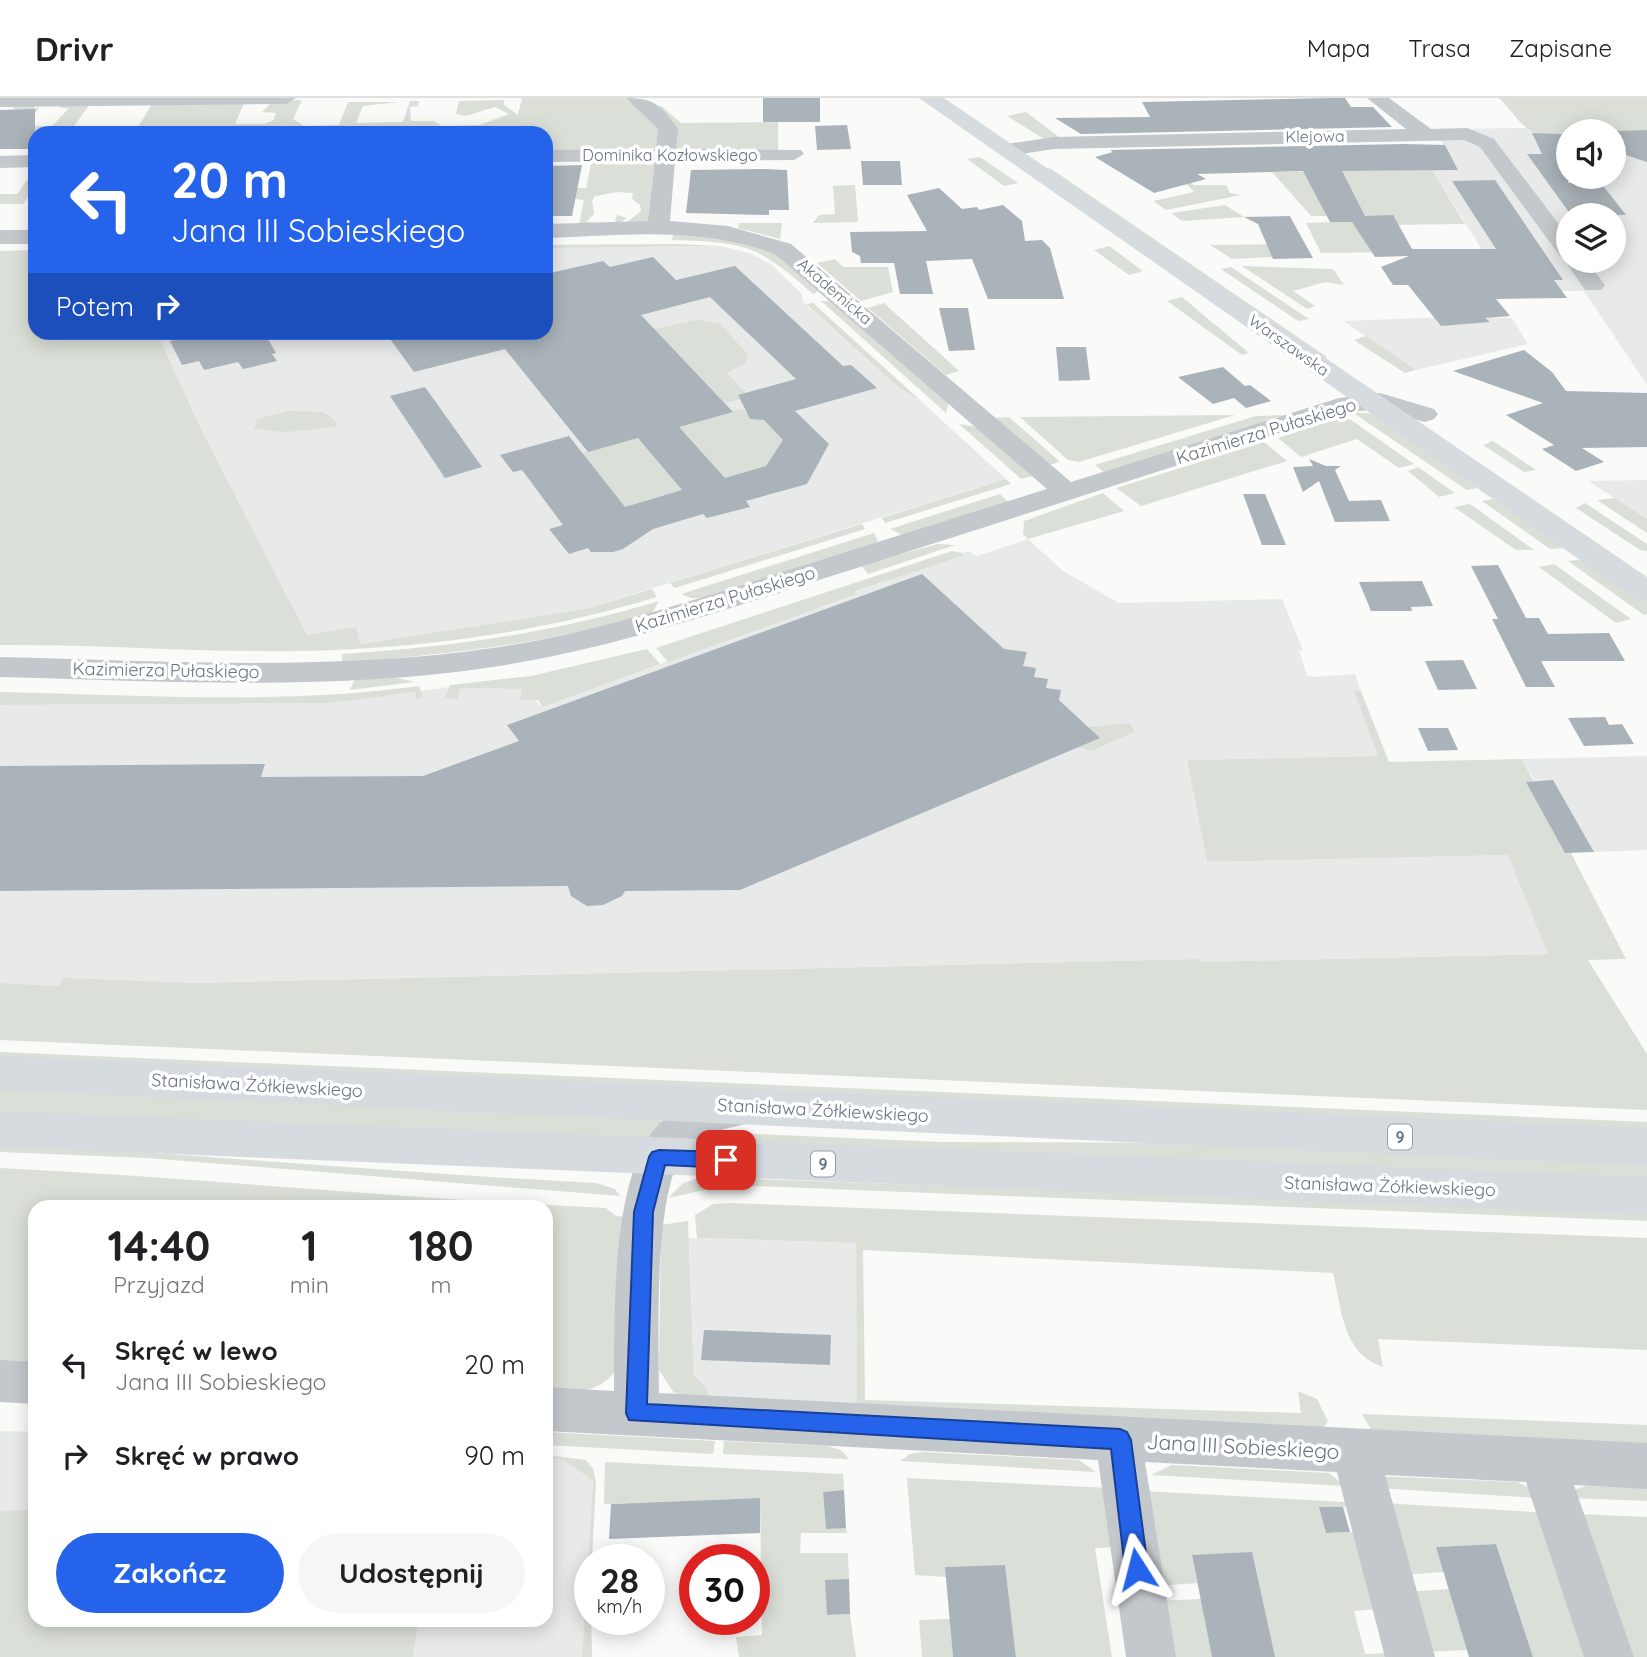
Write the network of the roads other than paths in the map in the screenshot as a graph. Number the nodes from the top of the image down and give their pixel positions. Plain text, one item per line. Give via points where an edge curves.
1 (286, 98) edge
2 (636, 98) edge
3 (930, 98) edge
4 (956, 98) edge
5 (1377, 98) edge
6 (0, 101) edge
7 (1425, 134) junction
8 (1017, 148) junction
9 (794, 154) dead end
10 (666, 155) junction
11 (553, 156) edge
12 (28, 161) edge
13 (0, 162) edge
14 (658, 230) junction
15 (553, 231) edge
16 (1556, 235) edge
17 (0, 237) edge
18 (28, 237) edge
19 (1584, 273) edge
20 (1593, 285) dead end
21 (1332, 374) junction
22 (1370, 401) junction
23 (1339, 406) junction
24 (1425, 414) junction
25 (1066, 492) junction
26 (1647, 564) edge
27 (1647, 592) edge
28 (0, 667) edge
29 (0, 1073) edge
30 (751, 1107) junction
31 (0, 1129) edge
32 (1647, 1147) edge
33 (659, 1157) junction
34 (1647, 1196) edge
35 (0, 1381) edge
36 (28, 1383) edge
37 (553, 1409) edge
38 (636, 1413) junction
39 (1120, 1440) junction
40 (1355, 1452) junction
41 (1543, 1462) junction
42 (1647, 1466) edge
43 (1151, 1657) edge
44 (1410, 1657) edge
45 (1609, 1657) edge

1 - 6 street
2 - 10 street via 664,122 668,130
3 - 8 main road, Warszawska
4 - 8 main road, Warszawska
5 - 7 street
7 - 8 street, Klejowa
7 - 16 street, Klejowa via 1467,134 1487,143
8 - 21 main road, Warszawska
8 - 24 main road, Warszawska
9 - 10 street, Dominika Kozłowskiego
10 - 11 street, Dominika Kozłowskiego
10 - 14 street
12 - 13 street
14 - 15 street, Akademicka
14 - 25 street, Akademicka via 725,231 783,248
17 - 18 street
19 - 20 street
21 - 22 main road, Warszawska
21 - 23 street
22 - 23 street, Kazimierza Pułaskiego
22 - 24 street, Kazimierza Pułaskiego
22 - 27 main road, Warszawska
23 - 25 street, Kazimierza Pułaskiego
24 - 26 main road, Warszawska
25 - 28 street, Kazimierza Pułaskiego via 635,627 492,658 335,672
29 - 30 main road, Stanisława Żółkiewskiego / 9
30 - 32 main road, Stanisława Żółkiewskiego / 9
30 - 33 street via 687,1127 673,1136
31 - 33 main road, Stanisława Żółkiewskiego / 9
33 - 34 main road, Stanisława Żółkiewskiego / 9
33 - 38 street via 644,1212
35 - 36 street
37 - 38 street, Jana III Sobieskiego
38 - 39 street, Jana III Sobieskiego
39 - 40 street, Jana III Sobieskiego
39 - 43 street
40 - 41 street, Jana III Sobieskiego
40 - 44 street
41 - 42 street, Jana III Sobieskiego
41 - 45 street

